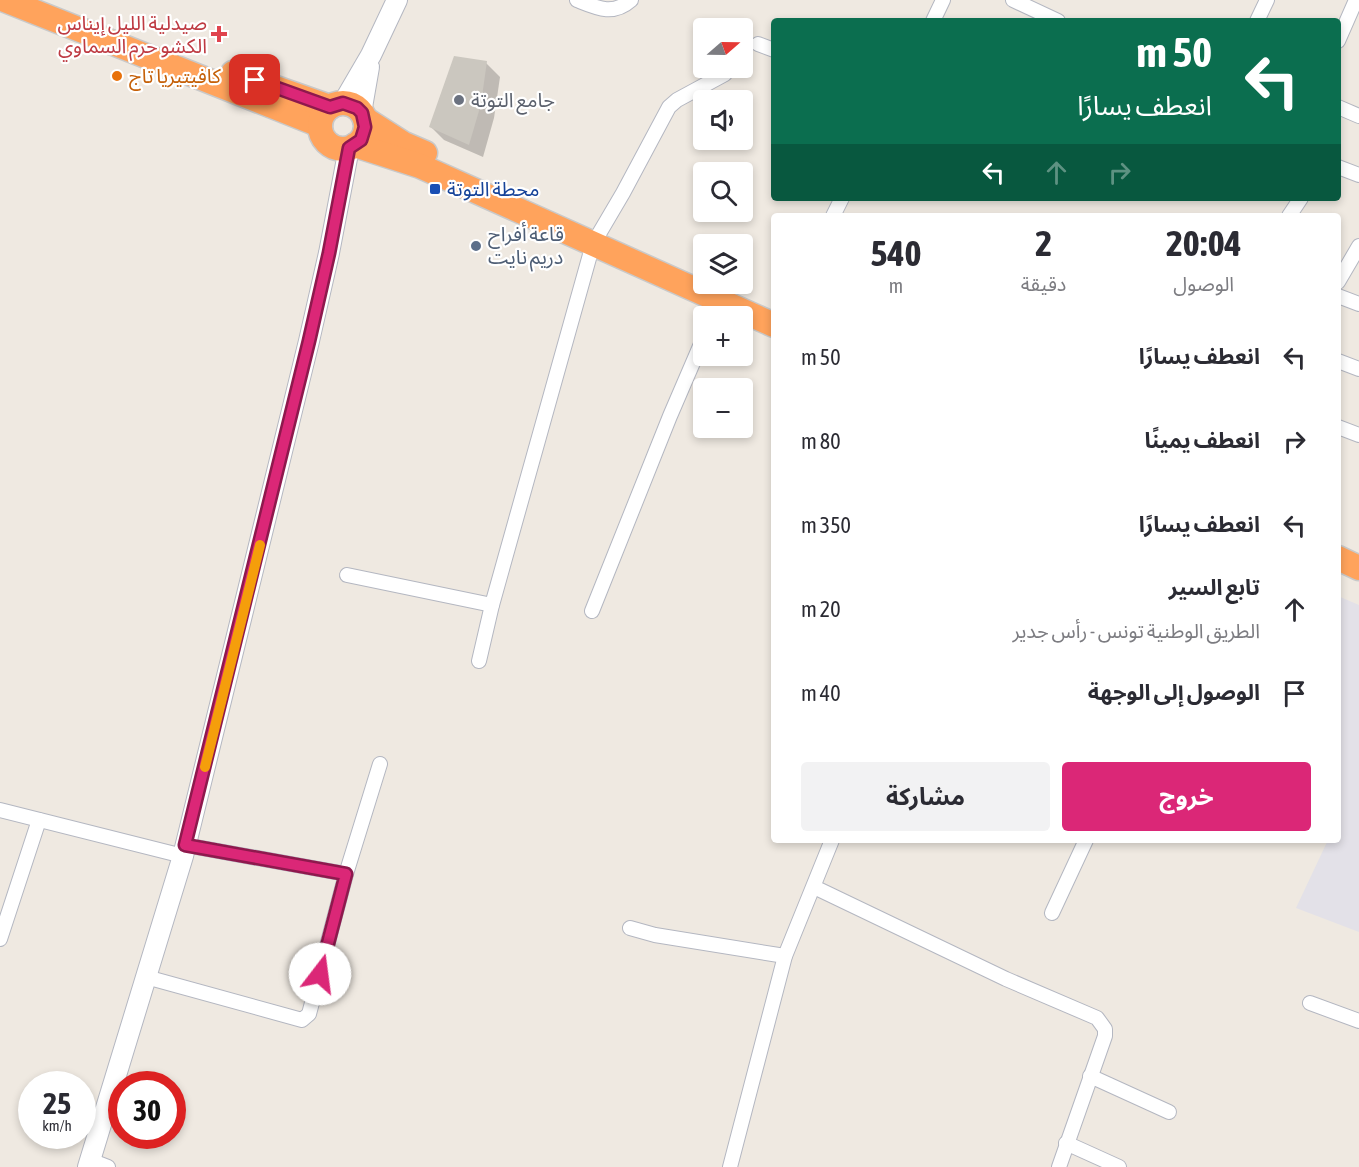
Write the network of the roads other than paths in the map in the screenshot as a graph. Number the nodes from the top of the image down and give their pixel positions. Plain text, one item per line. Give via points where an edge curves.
1 (4, 0) edge
2 (40, 0) edge
3 (397, 0) edge
4 (577, 0) edge
5 (631, 0) edge
6 (943, 0) edge
7 (1013, 0) edge
8 (1267, 0) edge
9 (1356, 0) edge
10 (934, 18) edge
11 (1052, 18) edge
12 (1258, 18) edge
13 (1341, 34) edge
14 (758, 44) dead end
15 (771, 49) edge
16 (719, 78) edge
17 (1341, 108) edge
18 (344, 113) junction
19 (1359, 116) edge
20 (352, 146) junction
21 (1341, 168) edge
22 (1359, 175) edge
23 (596, 237) junction
24 (1359, 246) edge
25 (693, 275) edge
26 (1341, 277) edge
27 (1341, 297) edge
28 (715, 300) edge
29 (1359, 304) edge
30 (771, 309) edge
31 (771, 324) edge
32 (1341, 362) edge
33 (693, 364) edge
34 (1359, 369) edge
35 (1341, 428) edge
36 (1359, 435) edge
37 (1341, 559) edge
38 (1359, 567) edge
39 (347, 576) dead end
40 (1341, 577) edge
41 (1359, 584) edge
42 (492, 605) junction
43 (592, 611) dead end
44 (479, 661) dead end
45 (380, 764) dead end
46 (0, 810) edge
47 (39, 820) junction
48 (831, 843) edge
49 (1085, 843) edge
50 (184, 851) junction
51 (346, 874) junction
52 (814, 887) junction
53 (1052, 913) dead end
54 (630, 928) dead end
55 (0, 939) edge
56 (785, 956) junction
57 (146, 977) junction
58 (1310, 1003) dead end
59 (1359, 1021) edge
60 (1090, 1076) junction
61 (1168, 1112) dead end
62 (1066, 1143) junction
63 (95, 1165) edge
64 (730, 1167) edge
65 (1059, 1167) edge
66 (1119, 1167) edge

1 - 18 highway
2 - 18 highway
3 - 18 street
4 - 5 street via 607,10 618,9
6 - 10 street
7 - 11 street
8 - 12 street
9 - 13 street
14 - 15 street
16 - 23 street via 669,107
17 - 19 street
18 - 20 highway via 364,134
18 - 20 highway via 321,132 329,144
18 - 23 highway
20 - 23 highway via 420,166
20 - 50 street via 309,341
21 - 22 street
23 - 25 highway
23 - 28 highway
23 - 42 street
24 - 26 street
27 - 29 street
28 - 30 highway
28 - 31 highway
32 - 34 street
33 - 43 street
35 - 36 street
37 - 38 highway
39 - 42 street
40 - 41 highway
42 - 44 street
45 - 51 street
46 - 47 street
47 - 50 street
47 - 55 street
48 - 52 street
49 - 53 street
50 - 51 street
50 - 57 street
51 - 57 street via 309,1014 304,1019
52 - 56 street
52 - 60 street via 1097,1018 1105,1036
54 - 56 street
56 - 64 street
57 - 63 street
58 - 59 street
60 - 61 street
60 - 62 street
62 - 65 street
62 - 66 street

